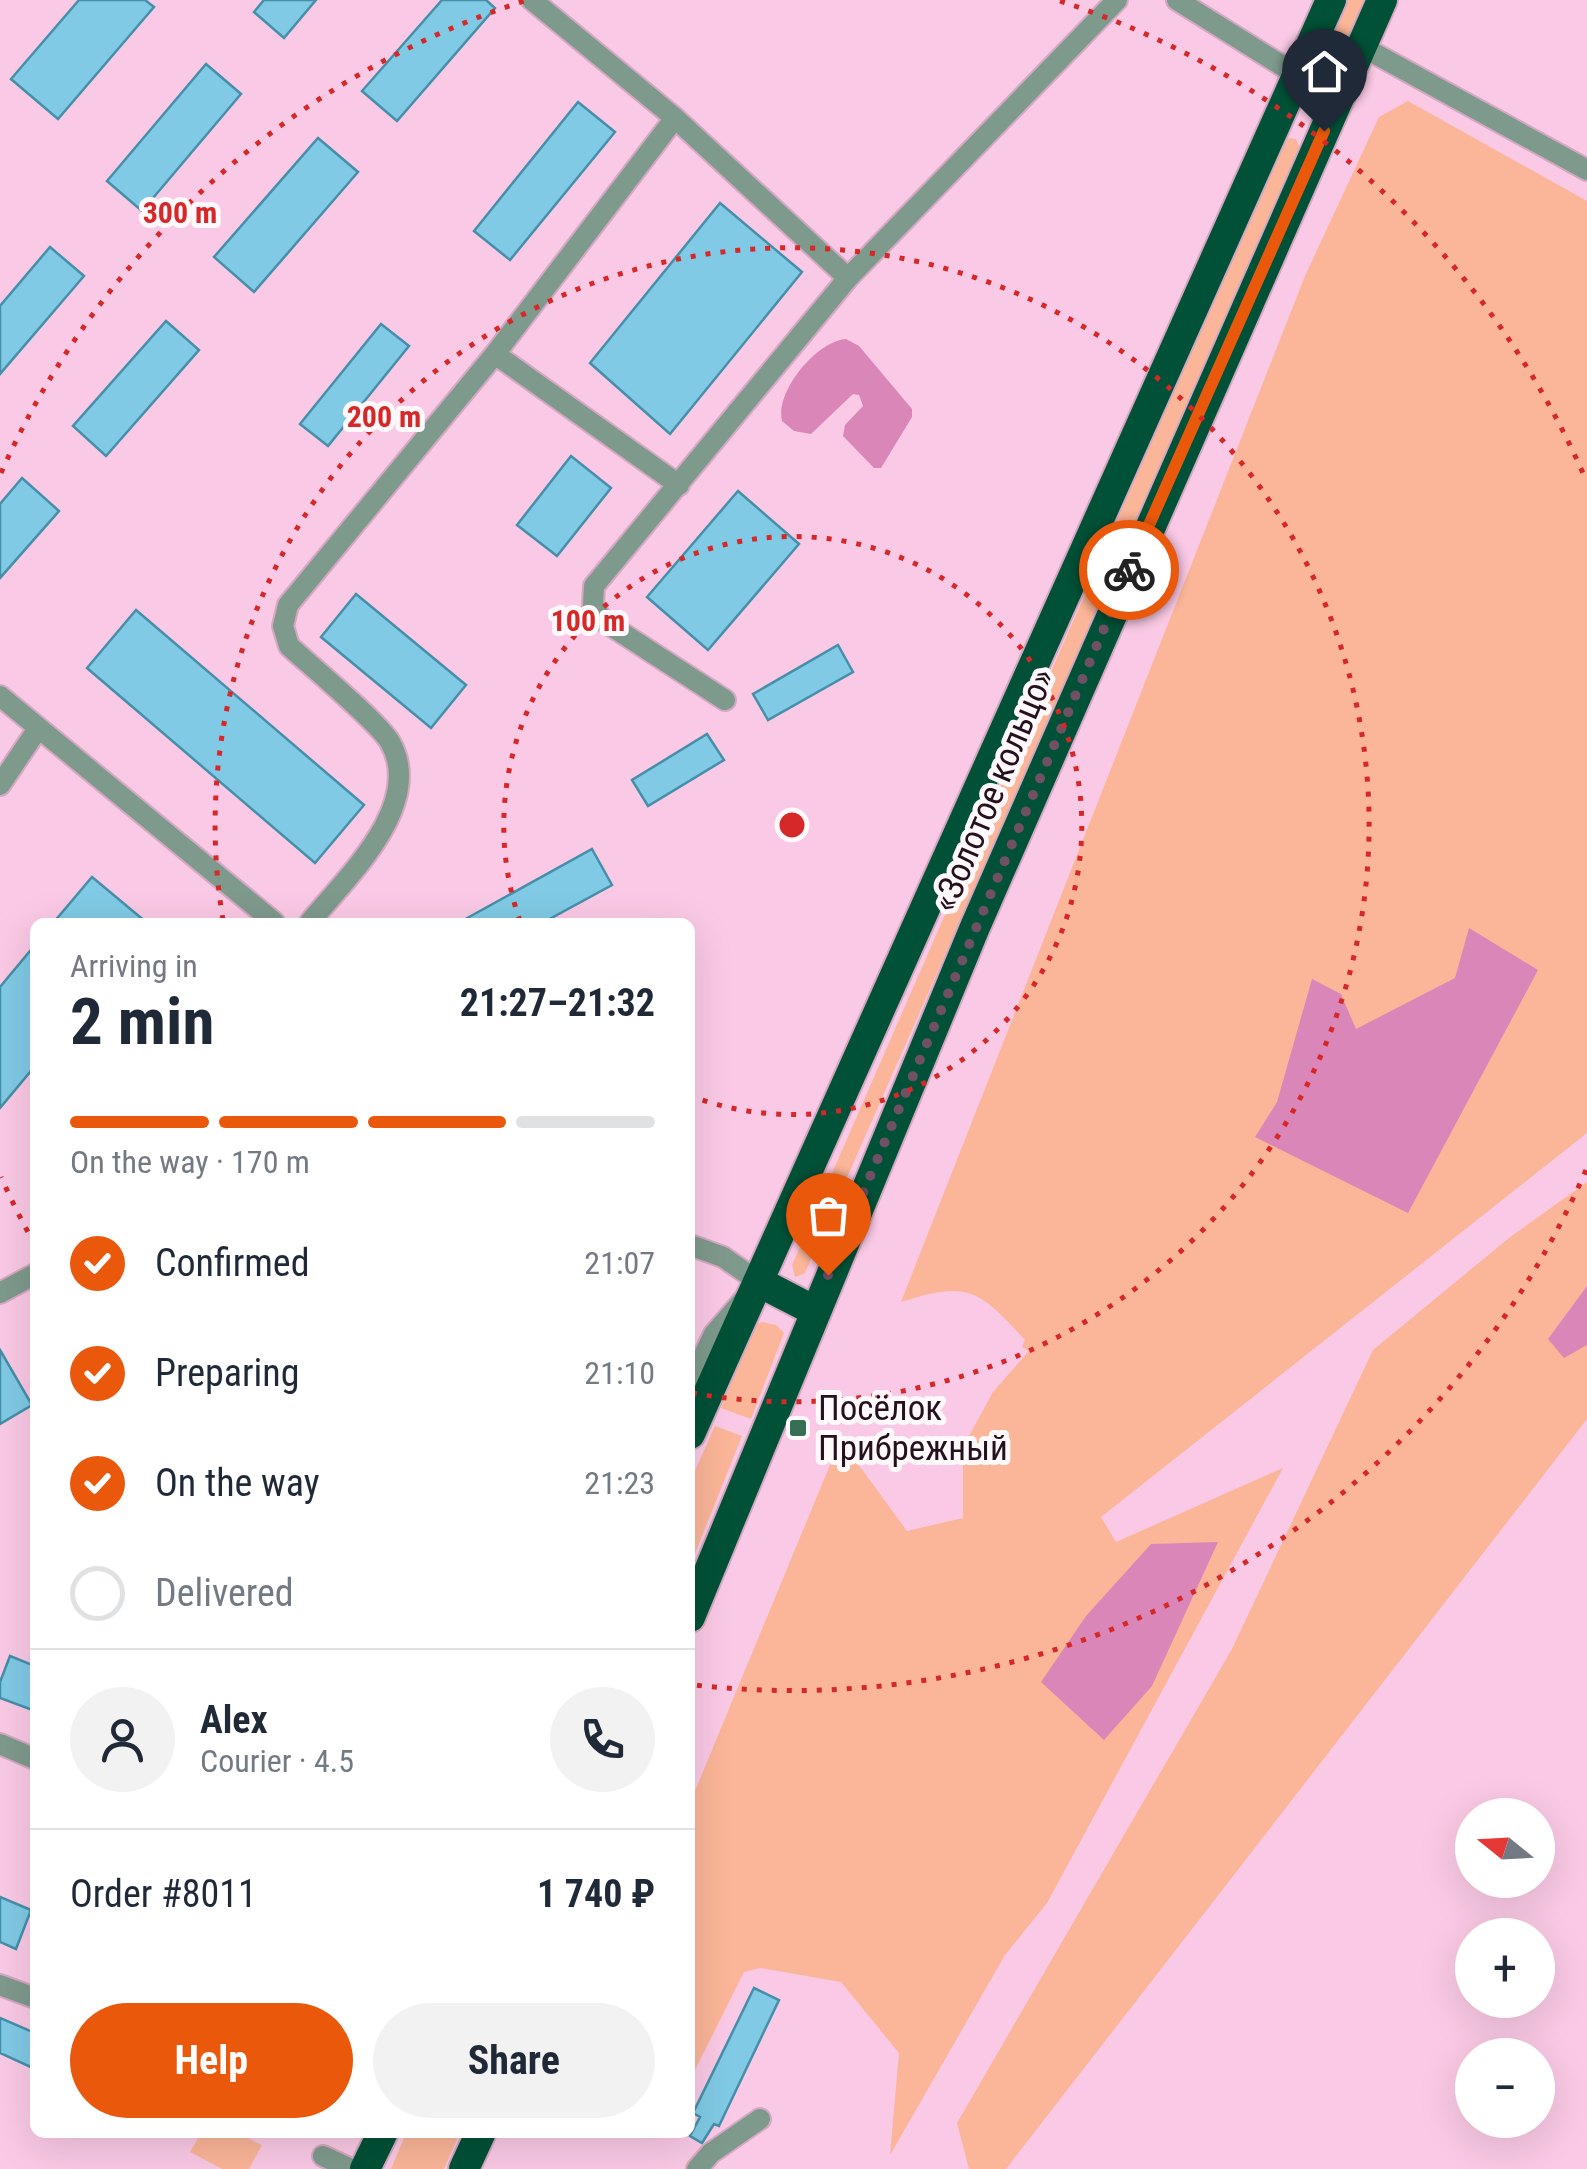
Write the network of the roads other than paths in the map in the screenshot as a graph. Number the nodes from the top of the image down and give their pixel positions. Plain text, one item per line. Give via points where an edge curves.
1 (532, 0) edge
2 (1117, 0) edge
3 (1178, 0) edge
4 (1331, 0) edge
5 (1382, 0) edge
6 (1361, 46) junction
7 (1297, 75) junction
8 (1339, 96) junction
9 (676, 118) junction
10 (1587, 170) edge
11 (848, 278) junction
12 (495, 354) junction
13 (680, 484) junction
14 (0, 696) edge
15 (725, 700) dead end
16 (37, 730) junction
17 (0, 786) edge
18 (269, 918) edge
19 (313, 918) edge
20 (695, 1247) edge
21 (30, 1277) edge
22 (760, 1282) junction
23 (0, 1294) edge
24 (814, 1310) junction
25 (695, 1374) edge
26 (695, 1423) edge
27 (695, 1605) edge
28 (0, 1744) edge
29 (30, 1757) edge
30 (0, 1985) edge
31 (30, 1996) edge
32 (760, 2119) dead end
33 (380, 2138) edge
34 (478, 2138) edge
35 (323, 2156) dead end
36 (351, 2169) edge
37 (365, 2169) edge
38 (464, 2169) edge
39 (697, 2169) edge

1 - 9 street
2 - 11 street
3 - 7 street
4 - 7 highway, «Золотое кольцо»
5 - 6 highway, «Золотое кольцо»
6 - 8 highway, «Золотое кольцо»
6 - 10 street
7 - 8 highway
7 - 22 highway, «Золотое кольцо»
8 - 24 highway, «Золотое кольцо»
9 - 11 street
9 - 12 street
11 - 13 street
12 - 13 street
12 - 19 street via 288,605 283,626 290,646 390,742 398,772 394,804 374,843
13 - 15 street via 594,586 592,606 602,620
14 - 16 street
16 - 17 street
16 - 18 street
20 - 22 street
21 - 23 street
22 - 24 highway
22 - 25 street via 714,1334
22 - 26 highway, «Золотое кольцо»
24 - 27 highway, «Золотое кольцо»
28 - 29 street
30 - 31 street
32 - 39 street
33 - 37 highway
34 - 38 highway
35 - 36 street

